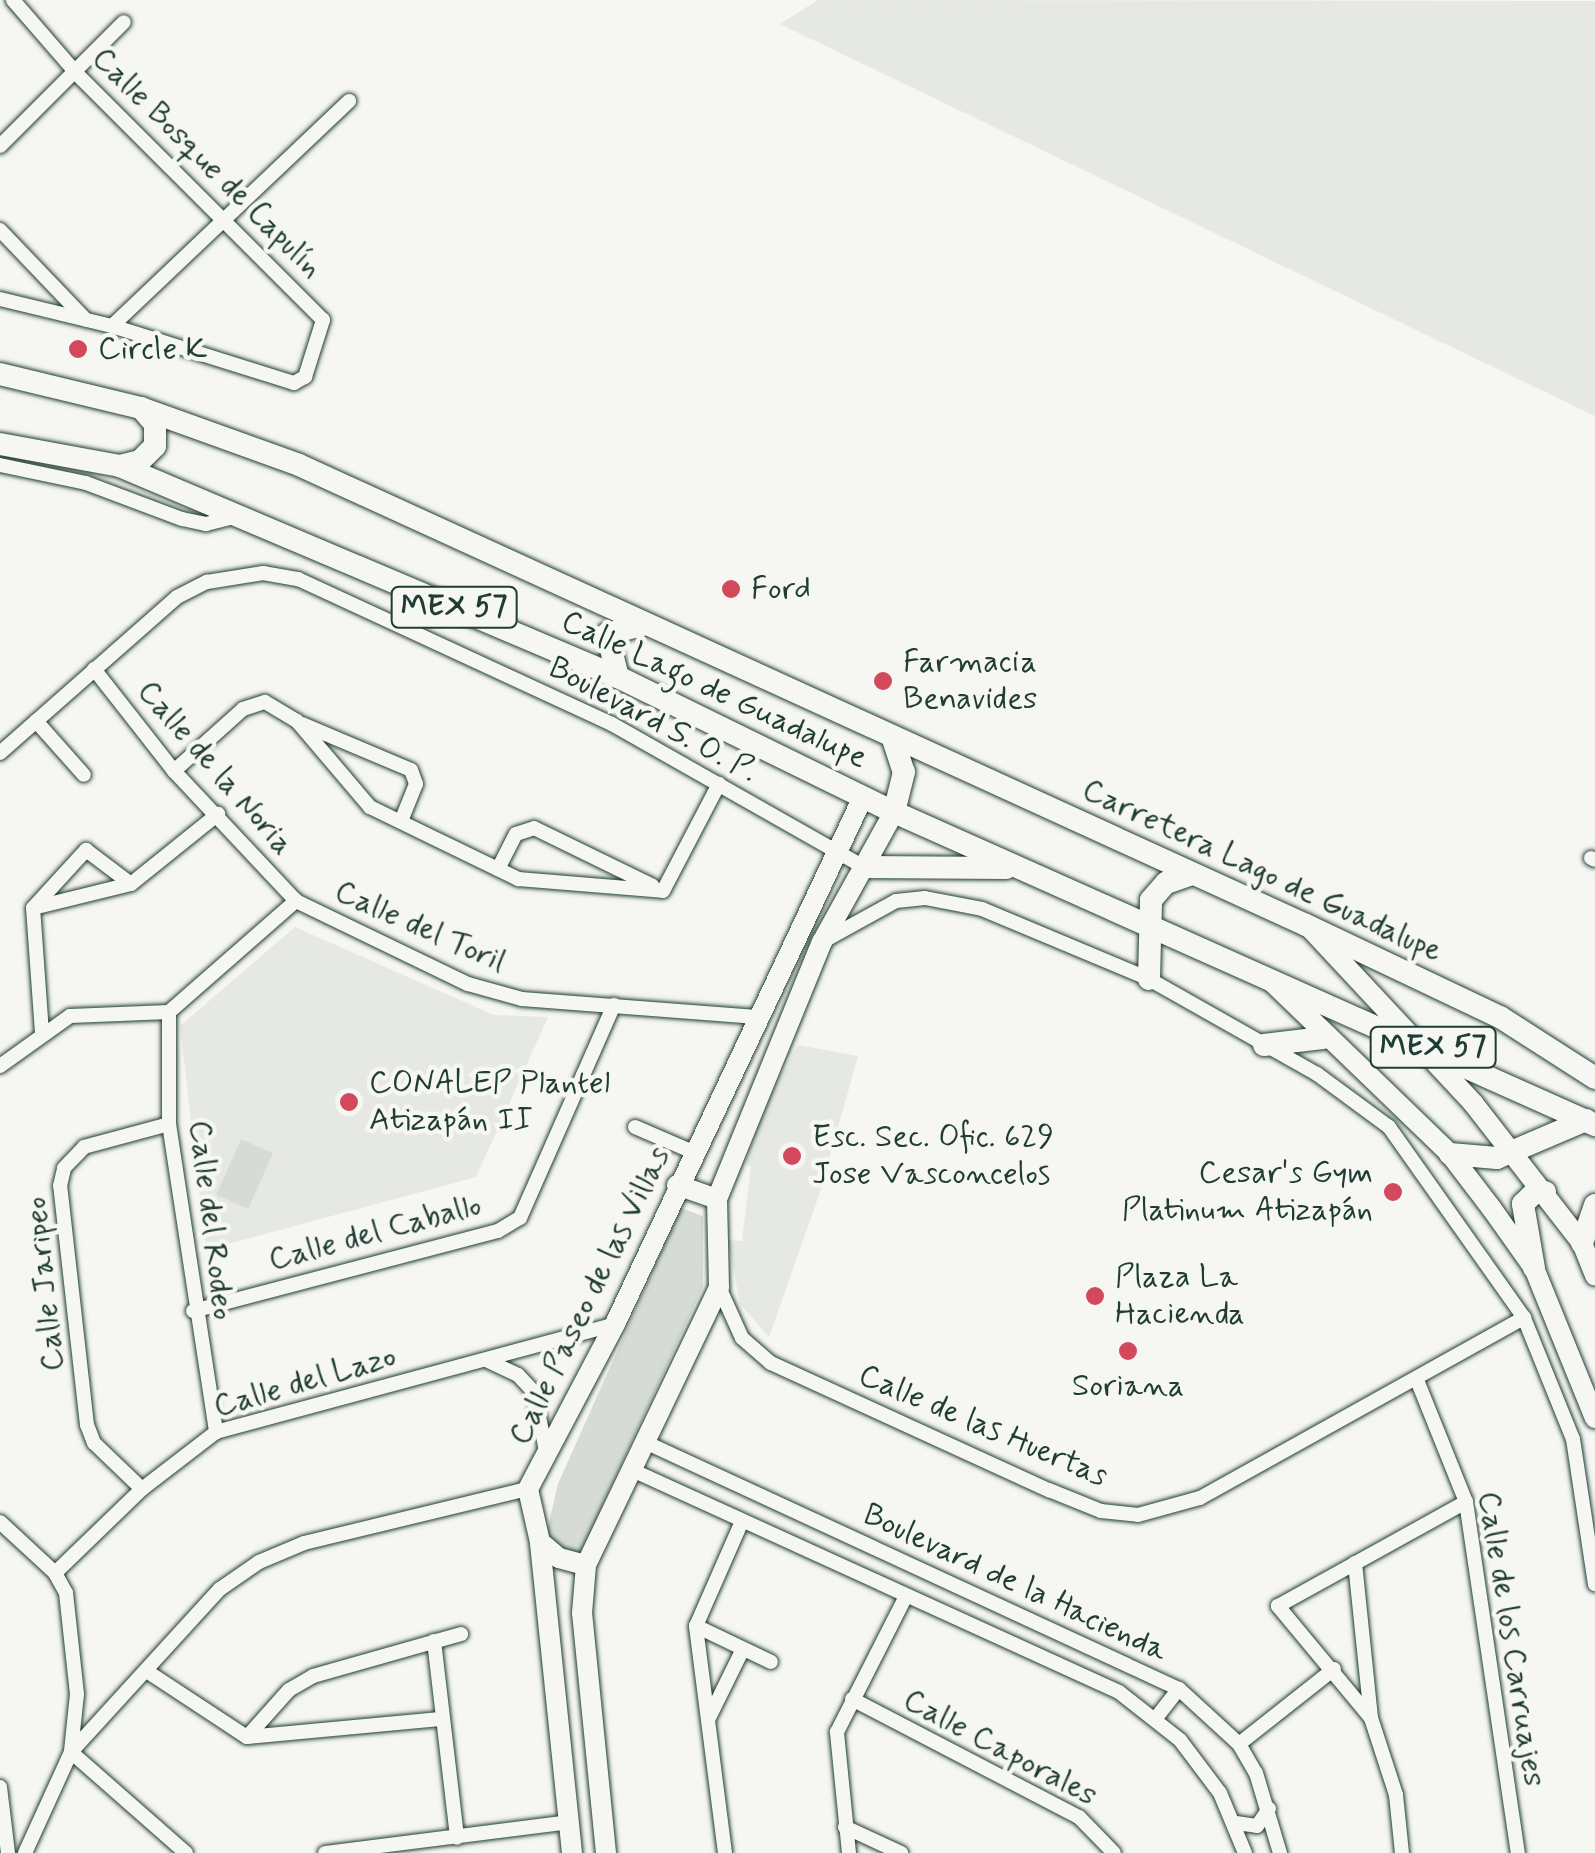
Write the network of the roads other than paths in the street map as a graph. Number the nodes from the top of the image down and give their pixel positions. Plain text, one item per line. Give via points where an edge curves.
1 (13, 0) edge
2 (124, 22) dead end
3 (77, 74) junction
4 (349, 102) dead end
5 (0, 146) edge
6 (225, 220) junction
7 (0, 230) edge
8 (0, 298) edge
9 (86, 320) junction
10 (112, 326) junction
11 (0, 374) edge
12 (141, 408) junction
13 (0, 444) edge
14 (0, 465) edge
15 (120, 466) junction
16 (240, 516) junction
17 (649, 624) junction
18 (94, 669) junction
19 (618, 677) junction
20 (36, 721) junction
21 (297, 721) junction
22 (893, 739) junction
23 (0, 754) edge
24 (174, 771) junction
25 (84, 775) dead end
26 (719, 784) junction
27 (862, 797) junction
28 (894, 812) junction
29 (218, 814) junction
30 (401, 821) junction
31 (833, 851) junction
32 (864, 867) junction
33 (1018, 868) junction
34 (498, 870) junction
35 (1192, 874) junction
36 (131, 884) junction
37 (663, 891) junction
38 (296, 902) junction
39 (33, 908) junction
40 (1150, 924) junction
41 (1306, 924) junction
42 (796, 930) junction
43 (822, 942) junction
44 (1267, 976) junction
45 (1149, 979) junction
46 (614, 1005) junction
47 (168, 1012) junction
48 (756, 1017) junction
49 (42, 1032) junction
50 (1405, 1034) junction
51 (1323, 1038) junction
52 (1264, 1045) junction
53 (0, 1066) edge
54 (1595, 1078) edge
55 (1590, 1122) edge
56 (169, 1124) junction
57 (635, 1127) dead end
58 (692, 1152) junction
59 (1512, 1153) junction
60 (1450, 1154) junction
61 (677, 1185) junction
62 (1545, 1192) junction
63 (716, 1199) junction
64 (1595, 1206) edge
65 (1582, 1243) junction
66 (1534, 1268) junction
67 (1595, 1275) edge
68 (719, 1287) junction
69 (193, 1311) junction
70 (1524, 1318) junction
71 (615, 1324) junction
72 (486, 1360) junction
73 (1417, 1380) junction
74 (1595, 1418) edge
75 (216, 1432) junction
76 (647, 1442) junction
77 (547, 1457) junction
78 (632, 1470) junction
79 (528, 1488) junction
80 (142, 1489) junction
81 (1466, 1502) junction
82 (742, 1521) junction
83 (0, 1522) edge
84 (540, 1542) junction
85 (1355, 1564) junction
86 (586, 1565) junction
87 (54, 1573) junction
88 (1595, 1584) edge
89 (903, 1601) junction
90 (696, 1626) junction
91 (461, 1634) dead end
92 (434, 1641) junction
93 (743, 1649) junction
94 (771, 1662) dead end
95 (1334, 1669) junction
96 (148, 1672) junction
97 (1178, 1689) junction
98 (852, 1700) junction
99 (1156, 1718) junction
100 (1371, 1718) junction
101 (440, 1719) junction
102 (708, 1720) junction
103 (247, 1738) junction
104 (1239, 1744) junction
105 (71, 1752) junction
106 (0, 1787) edge
107 (1269, 1809) junction
108 (569, 1822) junction
109 (1236, 1822) junction
110 (846, 1827) junction
111 (457, 1838) junction
112 (162, 1846) edge
113 (8, 1853) edge
114 (25, 1853) edge
115 (186, 1853) edge
116 (325, 1853) edge
117 (572, 1853) edge
118 (606, 1853) edge
119 (724, 1853) edge
120 (849, 1853) edge
121 (901, 1853) edge
122 (1114, 1853) edge
123 (1245, 1853) edge
124 (1280, 1853) edge
125 (1402, 1853) edge
126 (1518, 1853) edge

1 - 3 street, Calle Bosque de Capulín
2 - 3 street
3 - 5 street
3 - 6 street, Calle Bosque de Capulín
4 - 6 street
6 - 10 street
6 - 10 street, Calle Bosque de Capulín via 323,320 301,382
7 - 9 street
8 - 9 street
9 - 10 street
11 - 12 main road, Calle Lago de Guadalupe / MEX 57
12 - 15 main road via 155,424 155,446 140,462
12 - 17 main road, Calle Lago de Guadalupe / MEX 57 via 299,465
13 - 15 main road, Calle Lago de Guadalupe / MEX 57
14 - 16 street via 86,483 182,519 206,524
15 - 16 main road, Calle Lago de Guadalupe / MEX 57
16 - 19 main road, Calle Lago de Guadalupe / MEX 57
17 - 19 main road via 607,634
17 - 22 main road, Calle Lago de Guadalupe / MEX 57
18 - 20 street, Boulevard S. O. P.
18 - 24 street, Calle de la Noria
18 - 26 street, Boulevard S. O. P. via 177,598 208,582 236,574 281,576 612,724
19 - 27 main road, Calle Lago de Guadalupe / MEX 57
20 - 23 street, Boulevard S. O. P.
20 - 25 street
21 - 24 street via 253,702
21 - 30 street via 358,795
21 - 30 street via 411,770 416,784
22 - 28 main road via 904,772
22 - 35 main road, Carretera Lago de Guadalupe / MEX 57
24 - 29 street, Calle de la Noria
26 - 31 street, Boulevard S. O. P.
26 - 37 street
27 - 28 main road, Calle Lago de Guadalupe / MEX 57
27 - 31 street, Calle Paseo de las Villas
28 - 32 street
28 - 33 main road, MEX 57
29 - 36 street
29 - 38 street, Calle de la Noria
30 - 34 street
31 - 32 street, Boulevard S. O. P.
31 - 42 street, Calle Paseo de las Villas
32 - 33 main road
32 - 43 street
33 - 40 main road, MEX 57
34 - 37 street via 518,880
34 - 37 street via 516,834 534,828
35 - 40 main road via 1157,889
35 - 41 main road, Carretera Lago de Guadalupe / MEX 57
36 - 39 street
36 - 39 street via 86,850
38 - 46 street, Calle del Toril via 468,984 522,999
38 - 47 street, Calle del Toril
39 - 49 street
40 - 44 main road, MEX 57
40 - 45 main road
41 - 50 street
41 - 54 main road, Carretera Lago de Guadalupe / MEX 57 via 1500,1018
42 - 43 street
42 - 48 street, Calle Paseo de las Villas
43 - 45 street via 867,912 925,898 982,909
43 - 63 street
44 - 50 main road, MEX 57
44 - 51 street
45 - 52 street
46 - 48 street, Calle del Toril
46 - 69 street, Calle del Caballo via 520,1218 498,1231
47 - 49 street via 86,1013
47 - 56 street, Calle del Rodeo
48 - 58 street, Calle Paseo de las Villas
49 - 53 street
50 - 55 main road, MEX 57
50 - 59 street
51 - 52 main road
51 - 60 street
52 - 70 street via 1389,1127
55 - 59 main road
56 - 69 street, Calle del Rodeo
56 - 80 street, Calle Jaripeo via 84,1147 64,1168 60,1186 87,1425 94,1443
57 - 58 street
58 - 61 street, Calle Paseo de las Villas
59 - 60 main road
59 - 62 street
60 - 66 street
61 - 63 street
61 - 71 street, Calle Paseo de las Villas
62 - 65 street
62 - 66 main road via 1524,1204
63 - 68 street
64 - 65 main road
65 - 67 street
66 - 74 street
68 - 73 street, Calle de las Huertas via 742,1338 771,1362 1101,1510 1138,1515 1185,1504
68 - 76 street
69 - 75 street, Calle del Rodeo
70 - 73 street, Calle de las Huertas
70 - 88 street via 1573,1439
71 - 72 street, Calle del Lazo
71 - 77 street, Calle Paseo de las Villas
72 - 75 street, Calle del Lazo
72 - 77 street via 518,1374 534,1392
73 - 81 street, Calle de los Carruajes
75 - 80 street, Calle del Lazo
76 - 78 street
76 - 97 street, Boulevard de la Hacienda
77 - 79 street, Calle Paseo de las Villas
78 - 82 street, Boulevard de la Hacienda
78 - 86 street
79 - 84 street, Calle Paseo de las Villas
79 - 96 street via 304,1544 259,1562 220,1589
80 - 87 street, Calle del Lazo
81 - 85 street
81 - 126 street, Calle de los Carruajes
82 - 89 street, Boulevard de la Hacienda
82 - 90 street
83 - 87 street
84 - 86 street via 559,1558
84 - 108 street, Calle Paseo de las Villas
85 - 95 street via 1278,1606
85 - 100 street
86 - 118 street via 582,1613
87 - 105 street via 74,1630 78,1694
89 - 98 street
89 - 99 street, Boulevard de la Hacienda via 1119,1692
90 - 93 street
90 - 102 street
91 - 92 street
92 - 101 street
92 - 103 street via 314,1676 289,1690
93 - 94 street
93 - 102 street
95 - 100 street
95 - 104 street
96 - 103 street
96 - 105 street
97 - 99 street
97 - 104 street, Boulevard de la Hacienda
98 - 110 street via 838,1732
98 - 122 street, Calle Caporales via 1080,1818
99 - 109 street, Boulevard de la Hacienda via 1201,1767
100 - 125 street via 1396,1795
101 - 103 street
101 - 111 street
102 - 119 street
104 - 107 street, Boulevard de la Hacienda
105 - 112 street
105 - 114 street
106 - 113 street
107 - 109 street via 1257,1826
107 - 124 street, Boulevard de la Hacienda
108 - 111 street
108 - 117 street, Calle Paseo de las Villas
109 - 123 street, Boulevard de la Hacienda
110 - 120 street
110 - 121 street
111 - 116 street
112 - 115 street

